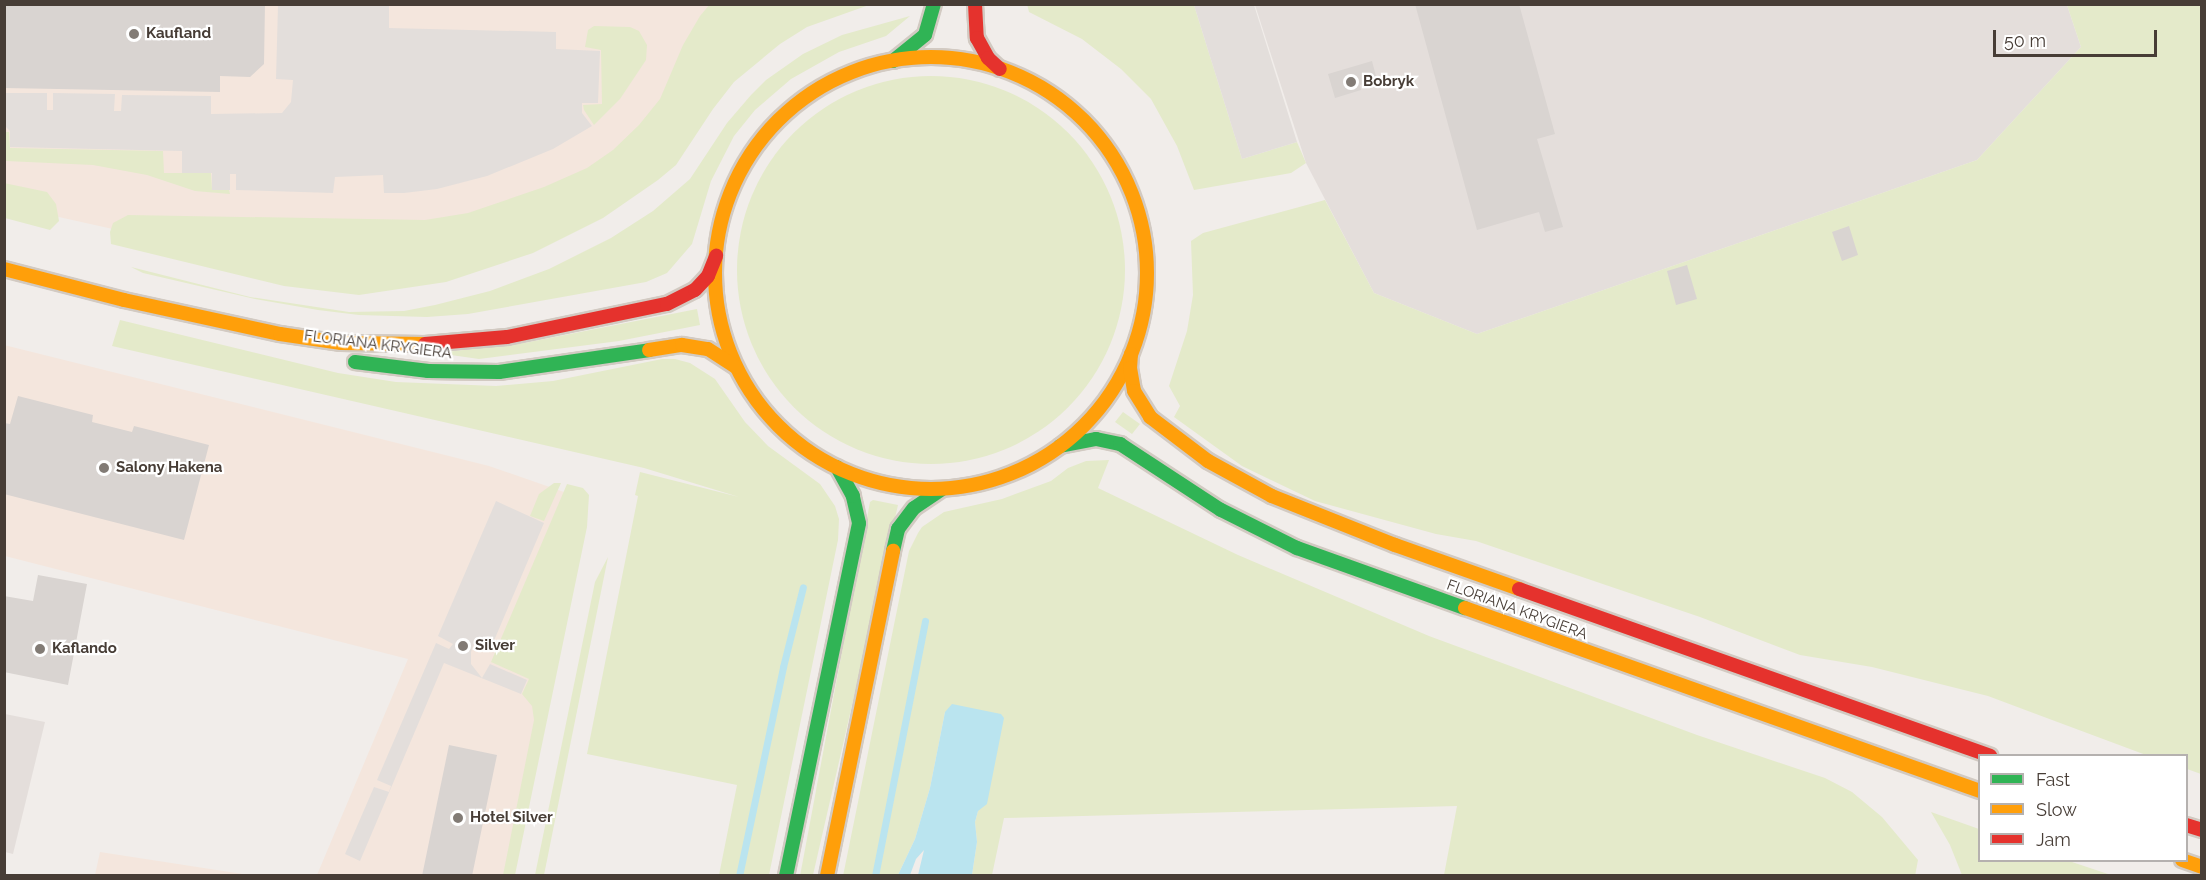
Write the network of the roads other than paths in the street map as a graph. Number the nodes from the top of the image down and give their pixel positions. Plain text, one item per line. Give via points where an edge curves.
1 (934, 4) edge
2 (975, 4) edge
3 (893, 62) junction
4 (1000, 69) junction
5 (716, 256) junction
6 (4, 269) edge
7 (124, 300) junction
8 (290, 350) dead end
9 (1131, 354) junction
10 (335, 359) dead end
11 (736, 367) junction
12 (1060, 447) junction
13 (837, 467) junction
14 (942, 489) junction
15 (1984, 754) edge
16 (1978, 790) edge
17 (2185, 862) edge
18 (2202, 867) edge
19 (786, 876) edge
20 (826, 876) edge

1 - 3 main road via 925,34
2 - 4 main road via 977,38 988,58
3 - 4 main road via 947,58
3 - 5 main road via 858,71 825,86 795,106 769,131 747,160 731,192
4 - 9 main road via 1048,93 1077,115 1112,156 1129,188 1141,222 1147,276 1143,311
5 - 7 main road, FLORIANA KRYGIERA via 702,283 678,300 550,329 463,342 341,343 234,326
5 - 11 main road via 719,316
6 - 7 main road, FLORIANA KRYGIERA
7 - 8 main road, FLORIANA KRYGIERA via 200,330
9 - 12 main road via 1099,409
9 - 15 main road, FLORIANA KRYGIERA via 1134,391 1150,417 1208,461 1272,496 1395,545
10 - 11 main road, FLORIANA KRYGIERA via 428,370 499,372 682,345 708,349
11 - 13 main road via 778,426
12 - 14 main road via 1012,473 978,484
12 - 16 main road, FLORIANA KRYGIERA via 1096,439 1120,444 1198,497 1297,548
13 - 14 main road via 888,485
13 - 19 main road via 853,496 859,523
14 - 20 main road via 914,508 898,529
17 - 18 main road

